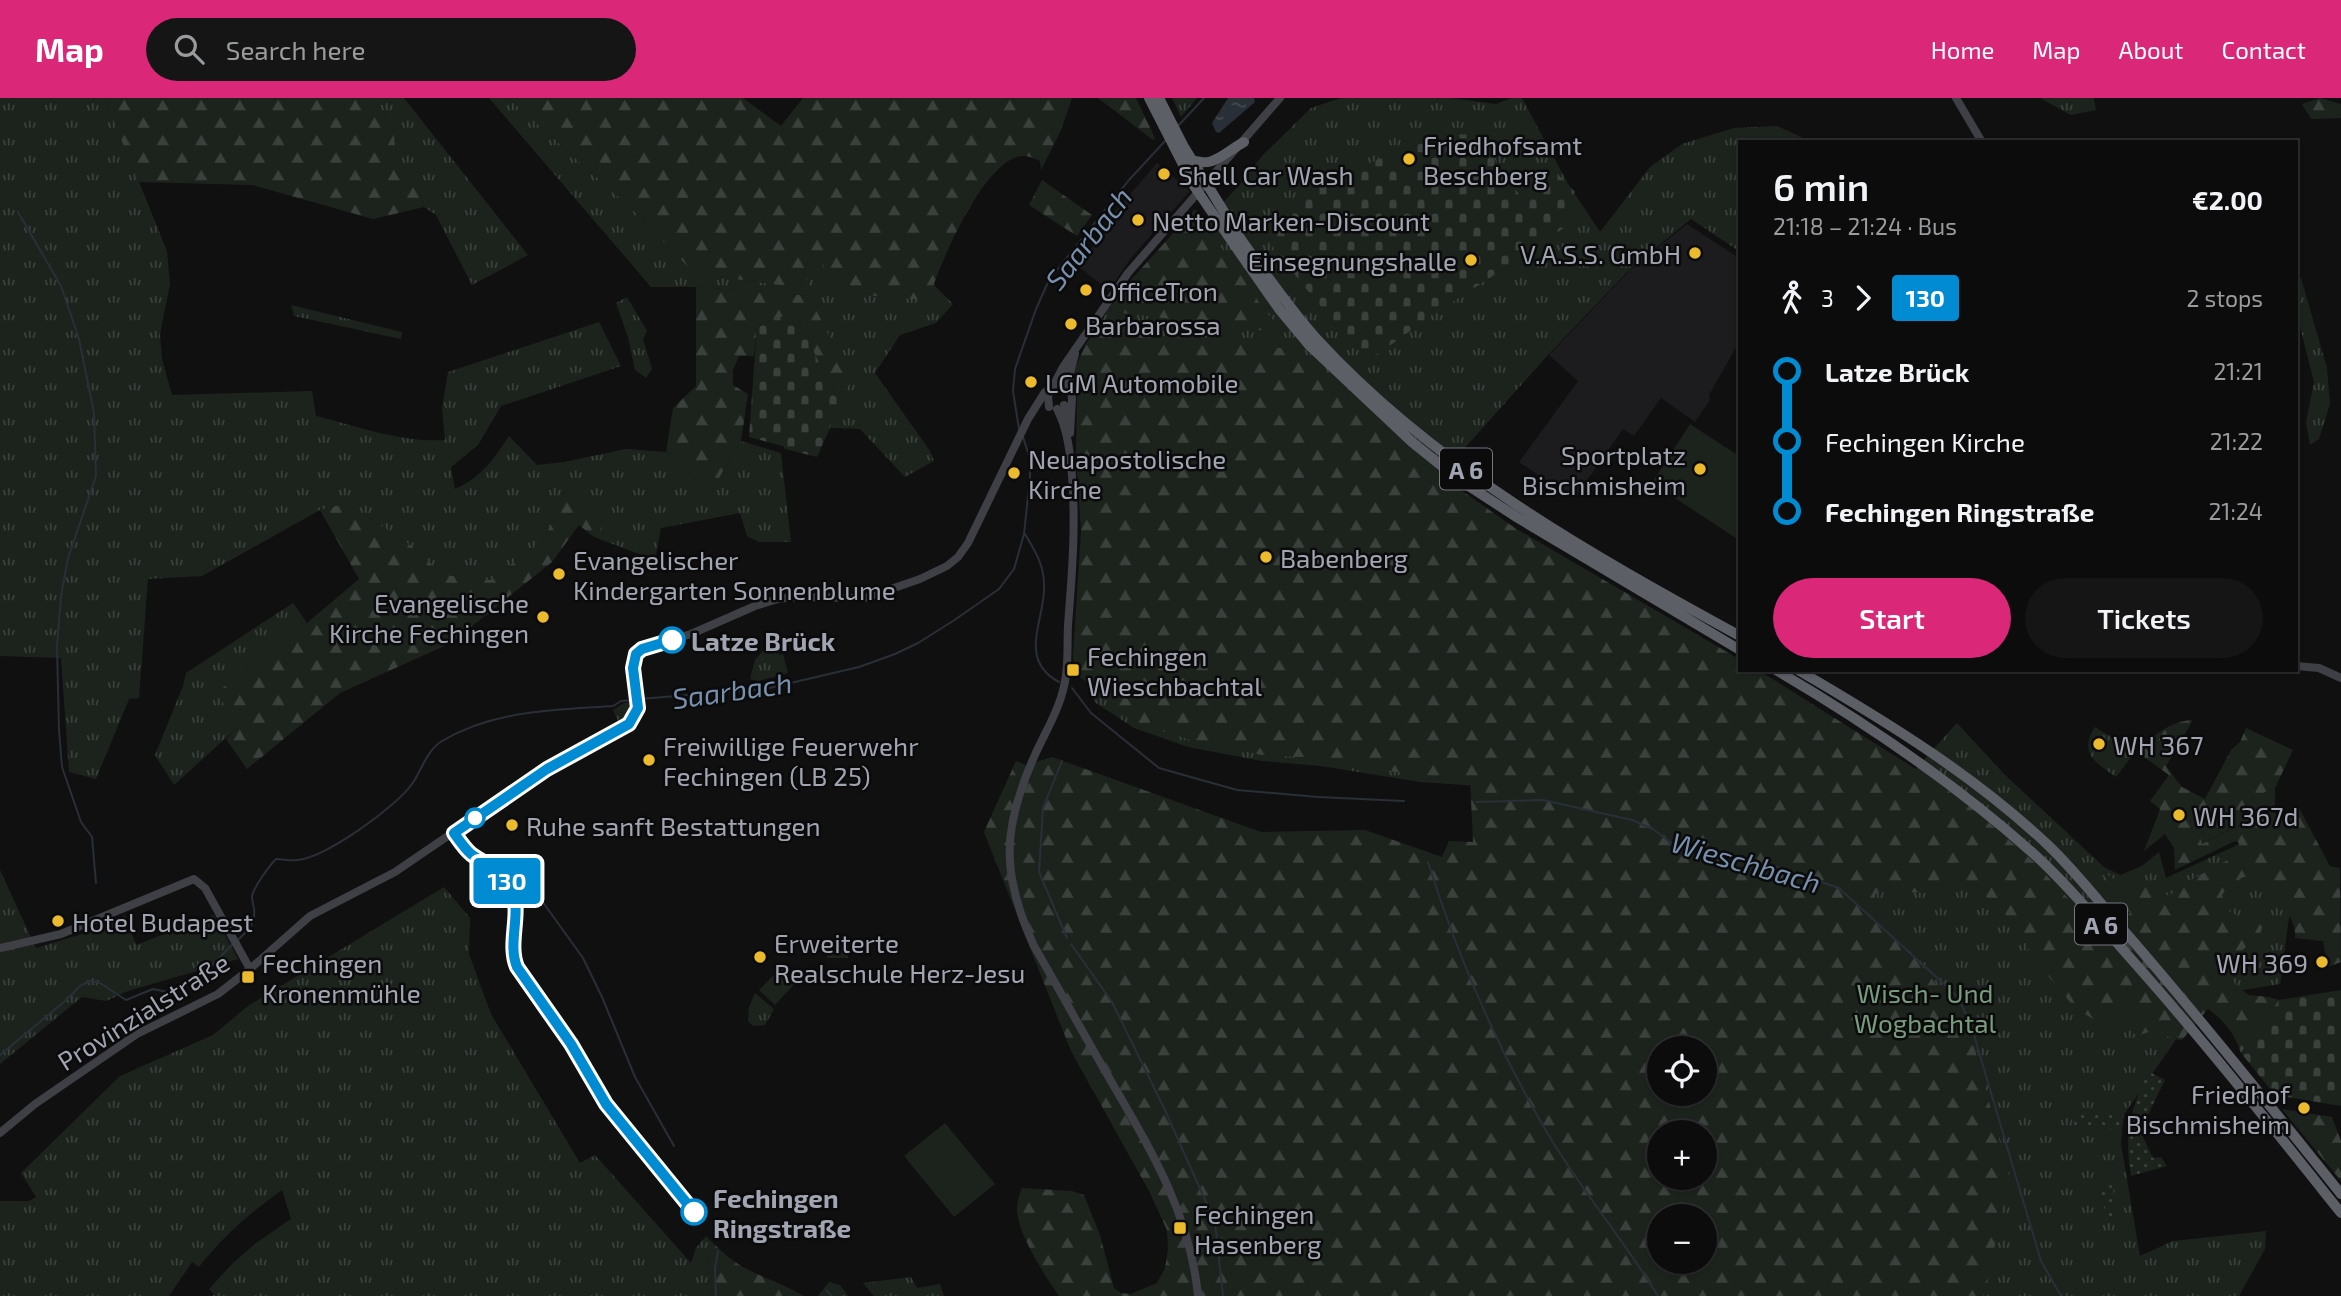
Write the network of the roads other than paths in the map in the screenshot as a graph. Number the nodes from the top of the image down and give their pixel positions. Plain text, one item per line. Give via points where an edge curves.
1 (1154, 98) edge
2 (1280, 98) edge
3 (1956, 98) edge
4 (1981, 140) edge
5 (1244, 142) junction
6 (1187, 162) junction
7 (1202, 190) junction
8 (1238, 244) junction
9 (1080, 342) junction
10 (1075, 354) junction
11 (1058, 388) junction
12 (1057, 407) junction
13 (1027, 421) junction
14 (1070, 433) junction
15 (1070, 458) junction
16 (1738, 635) edge
17 (1738, 649) edge
18 (2298, 666) edge
19 (1779, 672) edge
20 (1801, 672) edge
21 (2341, 678) edge
22 (0, 948) edge
23 (250, 969) junction
24 (0, 1133) edge
25 (2341, 1194) edge
26 (2341, 1213) edge
27 (1198, 1296) edge

1 - 6 highway, A 6, bridge
1 - 8 highway, A 6, bridge
2 - 5 main road
3 - 4 main road
5 - 6 highway via 1212,163
5 - 7 main road
6 - 7 highway, A 6
7 - 9 main road via 1117,289
8 - 16 highway, A 6 via 1316,337 1420,433 1525,510
8 - 17 highway, A 6 via 1309,345 1412,442 1518,519
9 - 10 main road
9 - 11 main road via 1063,367
10 - 11 main road
10 - 14 main road via 1069,377
11 - 12 main road via 1067,398
11 - 12 main road via 1047,400
11 - 13 main road via 1047,390
12 - 13 main road
12 - 14 main road
12 - 15 main road
13 - 23 main road, Provinzialstraße via 968,543 947,566 865,598 778,598 642,649 633,663 638,704 634,718 622,730 547,769 395,872 310,916
14 - 15 main road
15 - 27 main road via 1075,542 1068,665 1063,692 1020,792 1011,827 1014,896 1034,946 1178,1206 1193,1257
18 - 21 main road via 2319,668
19 - 26 highway, A 6 via 1931,769 2037,857 2178,1012
20 - 25 highway, A 6 via 1948,762 2050,846 2188,1004
22 - 23 main road via 61,934 194,878 205,888
23 - 24 main road, Provinzialstraße via 218,994 117,1047

